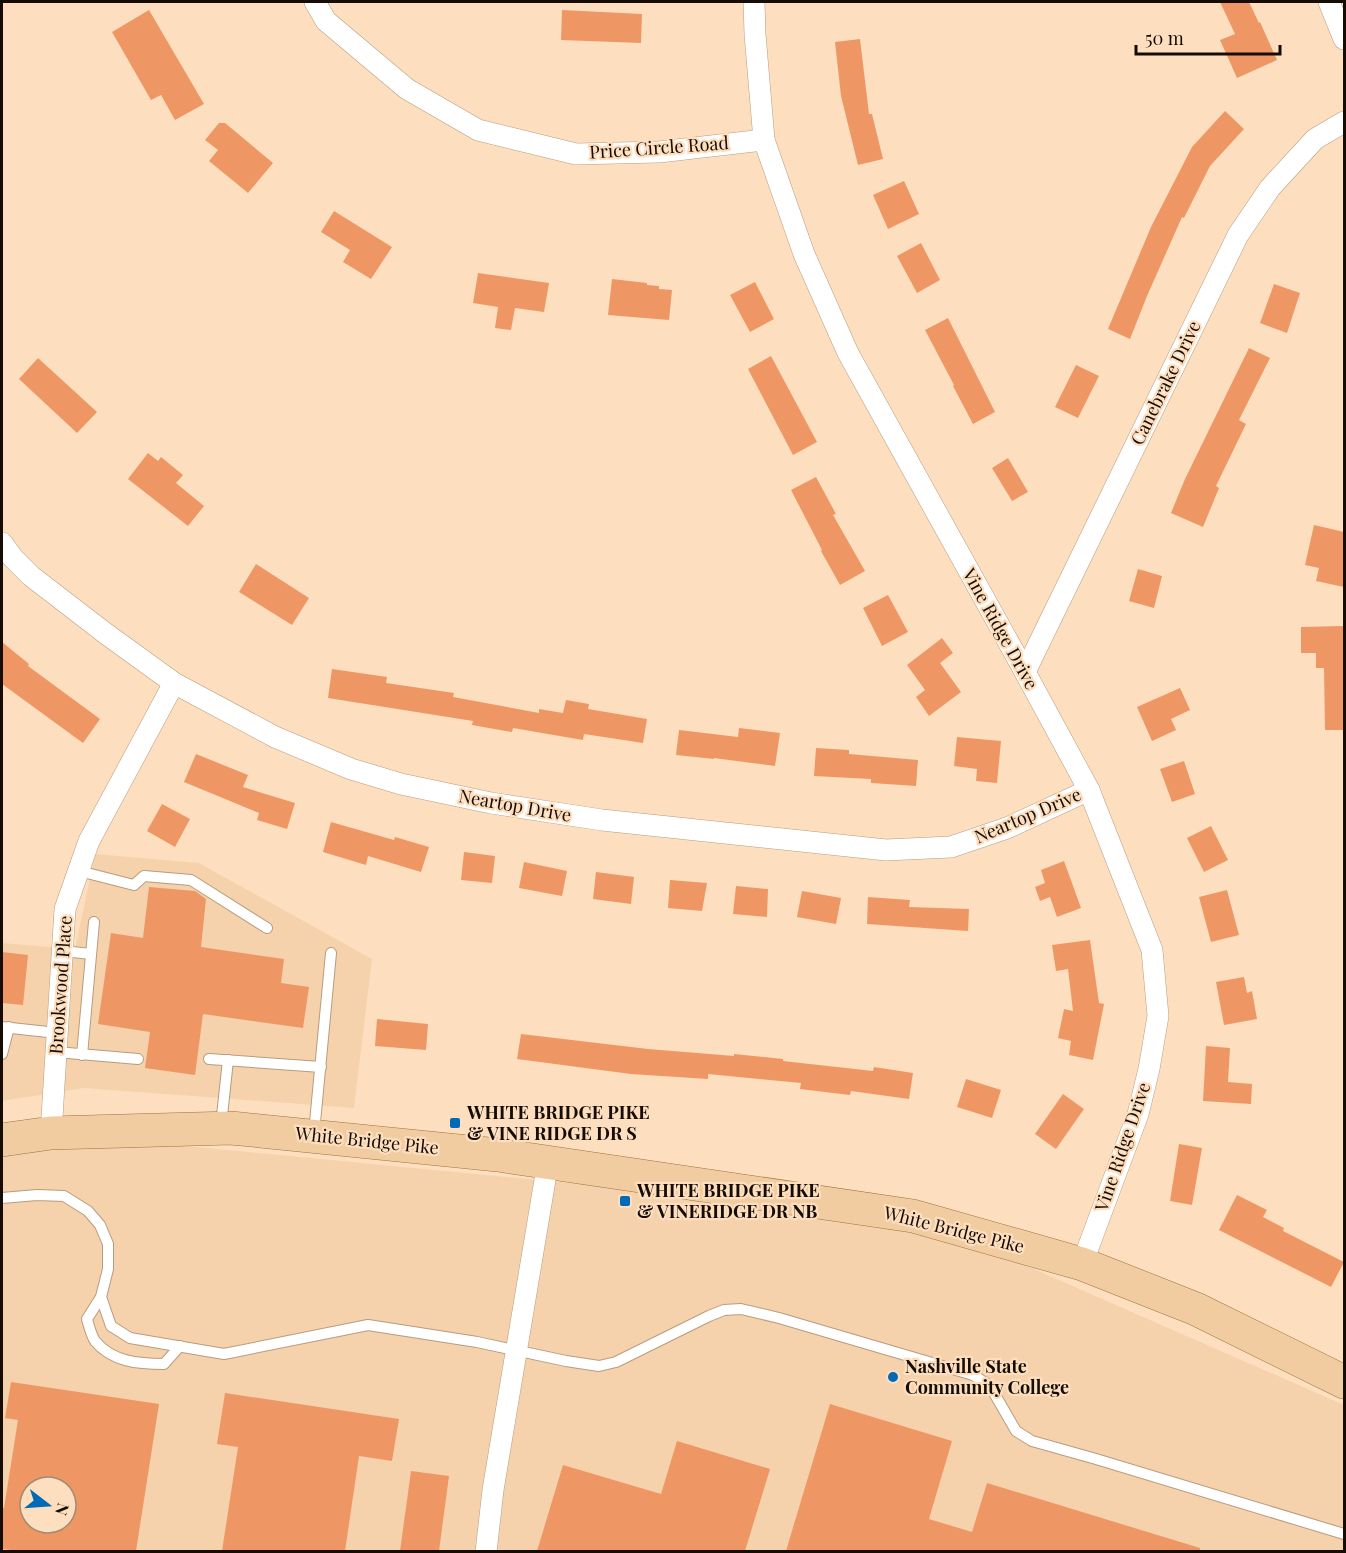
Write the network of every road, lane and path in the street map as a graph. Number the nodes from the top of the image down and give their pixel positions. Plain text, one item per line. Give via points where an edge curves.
1 (315, 2) edge
2 (754, 2) edge
3 (1329, 2) edge
4 (1344, 39) edge
5 (1344, 122) edge
6 (765, 140) junction
7 (2, 543) edge
8 (1025, 672) junction
9 (174, 683) junction
10 (1089, 790) junction
11 (78, 871) junction
12 (94, 922) dead end
13 (267, 928) dead end
14 (63, 951) junction
15 (91, 954) junction
16 (331, 954) dead end
17 (5, 1027) edge
18 (56, 1043) junction
19 (2, 1054) edge
20 (82, 1054) junction
21 (138, 1059) dead end
22 (209, 1059) dead end
23 (228, 1060) junction
24 (321, 1067) junction
25 (221, 1128) junction
26 (51, 1133) junction
27 (314, 1136) junction
28 (2, 1140) edge
29 (548, 1162) junction
30 (2, 1198) edge
31 (1082, 1264) junction
32 (101, 1297) junction
33 (180, 1346) junction
34 (516, 1351) junction
35 (1344, 1382) edge
36 (1344, 1534) edge
37 (486, 1551) edge

1 - 6 street, Price Circle Road via 326,21 406,89 478,130 576,154 659,152
2 - 6 street, Vine Ridge Drive
3 - 4 street
5 - 8 street, Canebrake Drive via 1315,139 1270,188 1238,235
6 - 8 street, Vine Ridge Drive via 804,254 848,353
7 - 9 street, Neartop Drive via 31,576
8 - 10 street, Vine Ridge Drive
9 - 10 street, Neartop Drive via 275,737 351,769 491,804 602,820 886,850 951,847 1007,828
9 - 11 street, Brookwood Place via 89,841
10 - 31 street, Vine Ridge Drive via 1152,950 1158,1016 1138,1114
11 - 13 lane via 134,885 144,876 191,880
11 - 14 street, Brookwood Place via 65,909
12 - 15 lane
14 - 15 lane
14 - 18 street, Brookwood Place
15 - 20 lane
16 - 24 lane
17 - 18 lane
17 - 19 lane
18 - 20 lane
18 - 26 street, Brookwood Place
20 - 21 lane
22 - 23 lane
23 - 24 lane
23 - 25 lane
24 - 27 lane
25 - 26 main road, White Bridge Pike
25 - 27 main road, White Bridge Pike
26 - 28 main road, White Bridge Pike
27 - 29 main road, White Bridge Pike
29 - 31 main road, White Bridge Pike via 913,1216
29 - 34 street
30 - 32 lane via 64,1196 88,1210 108,1244 108,1269
31 - 35 main road, White Bridge Pike via 1196,1309
32 - 33 lane via 111,1326 130,1338
32 - 33 lane via 87,1319 94,1340 109,1353 128,1362 164,1364
33 - 34 lane via 224,1354 368,1325
34 - 36 lane via 599,1366 724,1310 779,1318 973,1375 990,1386 1016,1431 1032,1441
34 - 37 street

